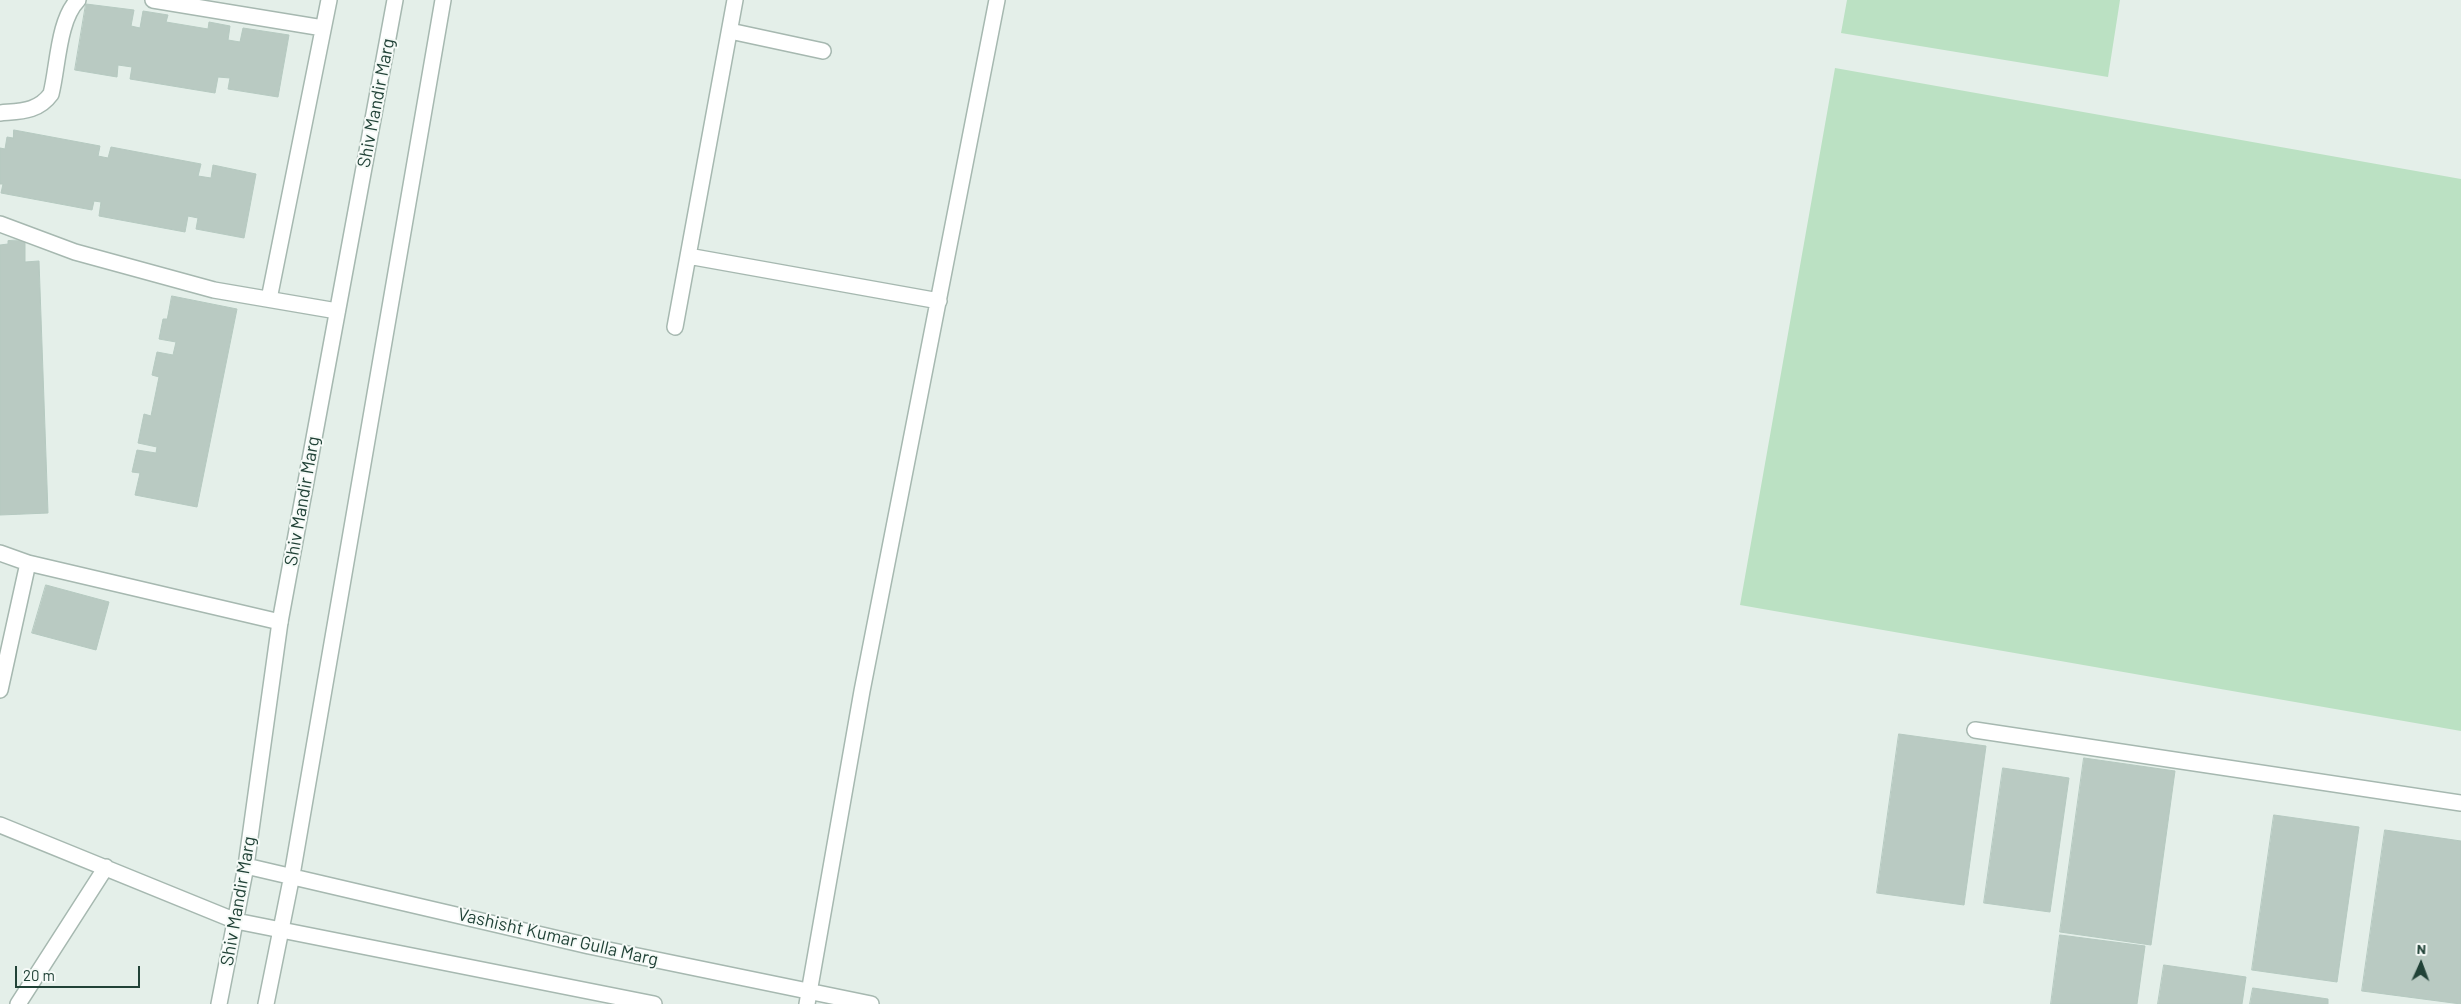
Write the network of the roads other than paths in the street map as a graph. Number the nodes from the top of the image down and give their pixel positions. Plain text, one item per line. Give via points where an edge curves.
1 (78, 0) edge
2 (153, 0) edge
3 (329, 0) edge
4 (395, 0) edge
5 (443, 0) edge
6 (734, 0) edge
7 (997, 0) edge
8 (323, 28) junction
9 (730, 31) junction
10 (823, 51) dead end
11 (0, 113) edge
12 (0, 224) edge
13 (688, 256) junction
14 (269, 299) junction
15 (939, 301) junction
16 (336, 311) junction
17 (675, 327) dead end
18 (0, 553) edge
19 (28, 563) junction
20 (280, 622) junction
21 (0, 690) edge
22 (1975, 730) dead end
23 (2461, 802) edge
24 (0, 825) edge
25 (246, 866) junction
26 (106, 867) junction
27 (292, 875) junction
28 (236, 921) junction
29 (282, 929) junction
30 (808, 998) edge
31 (18, 1004) edge
32 (219, 1004) edge
33 (266, 1004) edge
34 (654, 1004) edge
35 (870, 1004) edge

1 - 11 street via 64,28 50,94 44,103 35,108
2 - 8 street
3 - 8 street
4 - 16 street, Shiv Mandir Marg
5 - 27 street
6 - 9 street
7 - 15 street
8 - 14 street
9 - 10 street
9 - 13 street
12 - 14 street via 75,252 214,290
13 - 15 street
13 - 17 street
14 - 16 street
15 - 30 street via 862,691
16 - 20 street, Shiv Mandir Marg
18 - 19 street
19 - 20 street
19 - 21 street
20 - 25 street, Shiv Mandir Marg
22 - 23 street
24 - 26 street
25 - 27 street, Vashisht Kumar Gulla Marg
25 - 28 street, Shiv Mandir Marg
26 - 28 street
26 - 31 street
27 - 29 street
27 - 30 street, Vashisht Kumar Gulla Marg
28 - 29 street
28 - 32 street, Shiv Mandir Marg
29 - 33 street
29 - 34 street
30 - 35 street, Vashisht Kumar Gulla Marg

